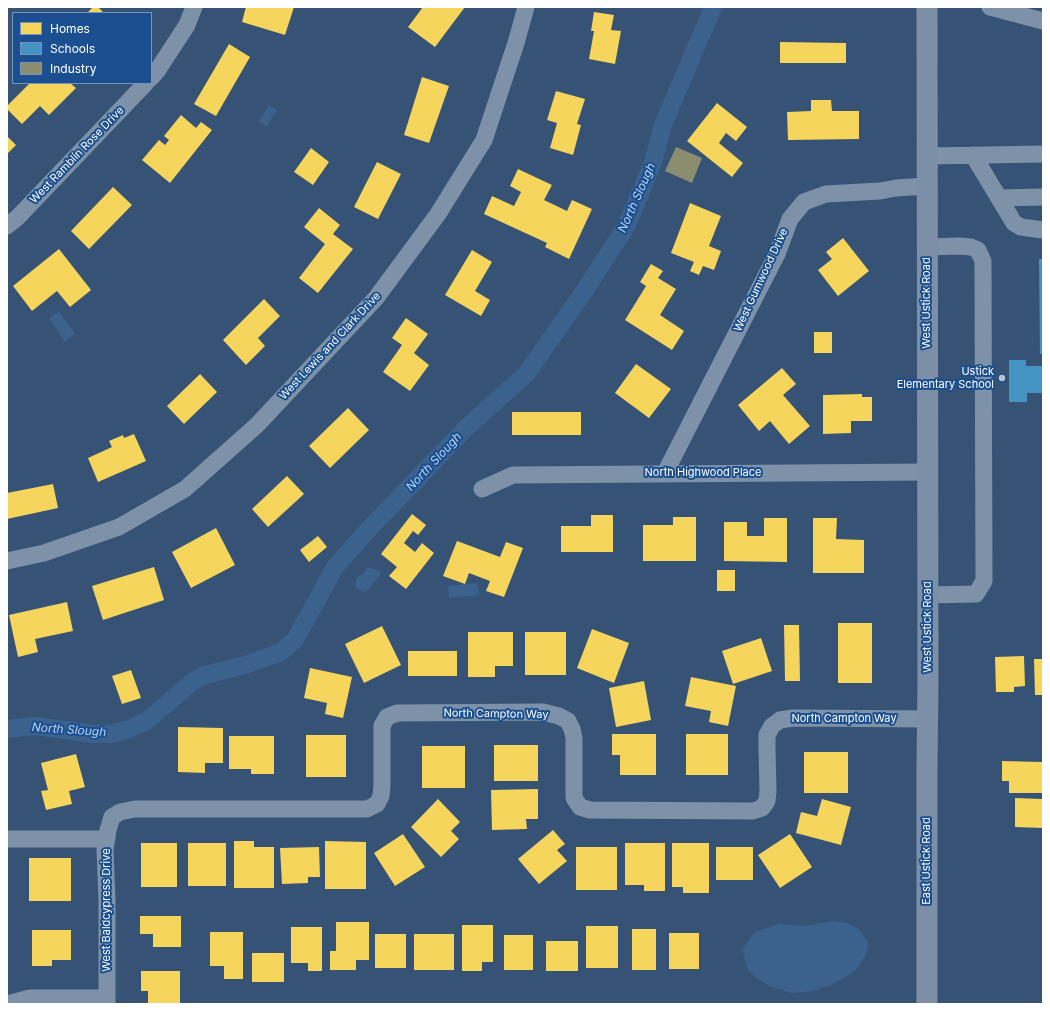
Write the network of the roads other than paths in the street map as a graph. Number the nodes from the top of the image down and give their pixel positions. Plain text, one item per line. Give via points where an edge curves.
1 (194, 7) edge
2 (526, 7) edge
3 (926, 7) edge
4 (997, 8) edge
5 (1043, 21) edge
6 (152, 77) edge
7 (145, 84) edge
8 (1043, 154) edge
9 (973, 155) junction
10 (928, 156) junction
11 (927, 186) junction
12 (1043, 197) edge
13 (999, 198) junction
14 (7, 226) edge
15 (1043, 230) edge
16 (927, 247) junction
17 (928, 472) junction
18 (666, 473) junction
19 (482, 489) dead end
20 (7, 561) edge
21 (928, 595) junction
22 (927, 719) junction
23 (112, 817) joint
24 (107, 838) junction
25 (8, 839) dead end
26 (107, 1001) edge
27 (7, 1004) edge
28 (927, 1004) edge

1 - 6 street via 187,25
2 - 20 street, West Lewis and Clark Drive via 484,140 438,214 365,310 257,425 185,489 119,527 44,553
3 - 10 main road, West Ustick Road
4 - 5 street
7 - 14 street, West Ramblin Rose Drive
8 - 9 street
9 - 10 street
9 - 13 street
10 - 11 main road, West Ustick Road
11 - 16 main road, West Ustick Road
11 - 18 street, West Gumwood Drive via 826,194 804,202 790,219 777,254
12 - 13 street
13 - 15 street via 1014,222 1022,227
16 - 17 main road, West Ustick Road
16 - 21 street via 971,247 978,250 983,261 984,581 976,594
17 - 18 street, North Highwood Place
17 - 21 main road, West Ustick Road
18 - 19 street, North Highwood Place via 513,475
21 - 22 main road, West Ustick Road
22 - 23 street, North Campton Way via 780,720 772,726 768,735 767,800 762,808 753,810 590,810 580,807 574,798 574,738 568,721 559,716 544,712 397,713 387,717 382,726 381,796 377,804 367,808 136,808
22 - 28 main road, East Ustick Road
23 - 24 street, West Baldcypress Drive
24 - 25 street
24 - 26 street, West Baldcypress Drive
26 - 27 street via 30,998

